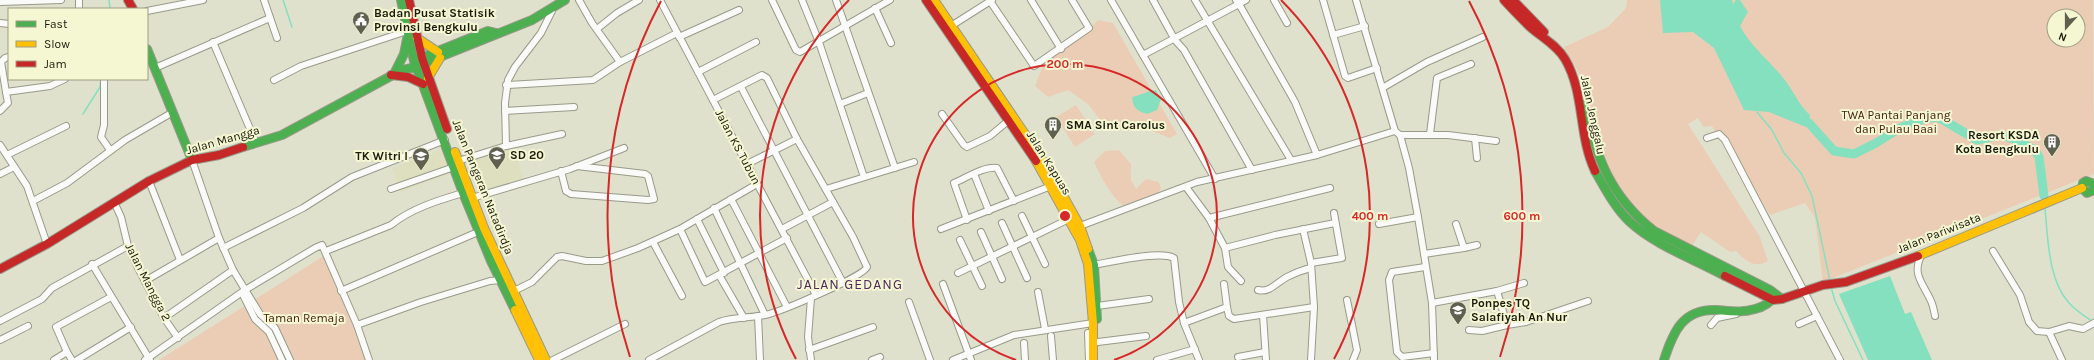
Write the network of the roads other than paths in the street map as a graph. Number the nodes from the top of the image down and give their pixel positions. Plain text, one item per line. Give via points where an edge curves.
1 (61, 0) edge
2 (203, 0) edge
3 (264, 0) edge
4 (401, 0) edge
5 (409, 0) edge
6 (565, 0) edge
7 (579, 0) edge
8 (639, 0) edge
9 (660, 0) edge
10 (772, 0) edge
11 (802, 0) edge
12 (836, 0) edge
13 (890, 0) edge
14 (926, 0) edge
15 (934, 0) edge
16 (1030, 0) edge
17 (1072, 0) edge
18 (1111, 0) edge
19 (1153, 0) edge
20 (1195, 0) edge
21 (1246, 0) edge
22 (1274, 0) edge
23 (1323, 0) edge
24 (1356, 0) edge
25 (1504, 0) edge
26 (1513, 0) edge
27 (21, 1) edge
28 (48, 1) junction
29 (991, 1) edge
30 (0, 2) edge
31 (180, 2) edge
32 (1238, 2) edge
33 (48, 8) edge
34 (875, 8) junction
35 (739, 10) dead end
36 (148, 11) edge
37 (552, 11) junction
38 (270, 18) junction
39 (1207, 21) junction
40 (1287, 23) dead end
41 (846, 26) junction
42 (951, 26) junction
43 (1365, 26) junction
44 (596, 29) junction
45 (407, 32) junction
46 (678, 35) junction
47 (1333, 35) junction
48 (1483, 37) dead end
49 (277, 38) dead end
50 (417, 38) junction
51 (1175, 40) junction
52 (213, 42) junction
53 (756, 42) dead end
54 (819, 42) junction
55 (891, 43) dead end
56 (1061, 49) junction
57 (148, 52) edge
58 (1564, 54) junction
59 (439, 55) junction
60 (1143, 55) junction
61 (8, 57) edge
62 (419, 62) junction
63 (620, 62) junction
64 (1471, 64) dead end
65 (155, 68) junction
66 (1377, 68) junction
67 (698, 72) junction
68 (392, 75) junction
69 (50, 80) edge
70 (63, 80) edge
71 (104, 80) edge
72 (274, 80) dead end
73 (425, 81) junction
74 (506, 84) junction
75 (50, 86) junction
76 (741, 87) junction
77 (1384, 87) junction
78 (992, 90) junction
79 (6, 92) junction
80 (868, 92) junction
81 (713, 100) junction
82 (840, 104) junction
83 (574, 107) dead end
84 (0, 111) edge
85 (505, 111) junction
86 (173, 112) junction
87 (942, 114) dead end
88 (1008, 121) junction
89 (66, 126) dead end
90 (1397, 133) junction
91 (562, 134) dead end
92 (1430, 134) junction
93 (1475, 138) junction
94 (1707, 138) dead end
95 (797, 139) junction
96 (445, 140) junction
97 (1496, 141) dead end
98 (256, 143) junction
99 (0, 145) edge
100 (506, 146) junction
101 (624, 148) dead end
102 (110, 150) junction
103 (775, 151) junction
104 (8, 155) junction
105 (1317, 155) junction
106 (1476, 158) dead end
107 (192, 160) junction
108 (1291, 160) junction
109 (914, 162) dead end
110 (456, 164) junction
111 (747, 164) junction
112 (577, 166) junction
113 (14, 168) junction
114 (895, 168) junction
115 (1252, 170) junction
116 (561, 171) junction
117 (0, 174) edge
118 (974, 174) junction
119 (864, 177) junction
120 (1215, 179) junction
121 (149, 181) junction
122 (757, 184) junction
123 (1051, 186) junction
124 (1186, 187) junction
125 (1330, 188) dead end
126 (391, 189) dead end
127 (826, 189) junction
128 (2094, 190) edge
129 (463, 194) junction
130 (472, 198) junction
131 (731, 198) junction
132 (33, 201) junction
133 (1014, 201) junction
134 (114, 202) junction
135 (833, 202) junction
136 (714, 208) junction
137 (989, 211) junction
138 (1334, 213) dead end
139 (807, 216) junction
140 (1022, 216) dead end
141 (1418, 217) junction
142 (1209, 218) junction
143 (697, 219) junction
144 (1069, 219) junction
145 (967, 220) junction
146 (1335, 223) junction
147 (1002, 224) dead end
148 (1379, 224) dead end
149 (1456, 224) dead end
150 (1080, 226) junction
151 (680, 229) junction
152 (782, 229) junction
153 (942, 229) dead end
154 (1303, 229) junction
155 (478, 232) junction
156 (981, 232) dead end
157 (219, 238) junction
158 (787, 238) junction
159 (1032, 238) junction
160 (960, 240) dead end
161 (654, 242) junction
162 (47, 244) junction
163 (1477, 245) dead end
164 (128, 246) junction
165 (1013, 247) junction
166 (223, 248) junction
167 (1225, 248) junction
168 (1464, 248) junction
169 (1993, 251) dead end
170 (326, 252) junction
171 (758, 254) junction
172 (1424, 254) junction
173 (1922, 254) junction
174 (992, 256) junction
175 (180, 260) junction
176 (495, 260) junction
177 (741, 263) junction
178 (92, 264) junction
179 (1045, 264) dead end
180 (1094, 265) junction
181 (972, 266) junction
182 (1311, 266) junction
183 (1426, 267) junction
184 (0, 269) edge
185 (233, 270) junction
186 (958, 273) dead end
187 (722, 274) junction
188 (1027, 278) dead end
189 (1002, 279) dead end
190 (501, 280) junction
191 (145, 281) junction
192 (1241, 281) dead end
193 (843, 283) junction
194 (1524, 283) dead end
195 (943, 284) dead end
196 (1224, 284) dead end
197 (982, 286) dead end
198 (245, 290) junction
199 (1258, 290) dead end
200 (341, 291) junction
201 (514, 291) junction
202 (1498, 291) junction
203 (1038, 292) dead end
204 (1804, 293) junction
205 (682, 296) dead end
206 (813, 296) junction
207 (111, 297) junction
208 (1777, 297) junction
209 (1150, 299) dead end
210 (1347, 300) dead end
211 (1588, 301) dead end
212 (909, 302) dead end
213 (1432, 303) junction
214 (1097, 306) junction
215 (787, 307) junction
216 (1227, 307) junction
217 (1314, 307) junction
218 (1741, 313) junction
219 (765, 315) junction
220 (1263, 315) junction
221 (758, 316) junction
222 (1817, 316) junction
223 (1935, 316) dead end
224 (164, 318) junction
225 (744, 318) junction
226 (0, 321) edge
227 (1093, 323) junction
228 (1184, 323) junction
229 (625, 324) dead end
230 (1799, 324) dead end
231 (2093, 324) edge
232 (358, 325) junction
233 (1507, 325) junction
234 (1711, 325) dead end
235 (28, 326) dead end
236 (131, 327) junction
237 (873, 327) dead end
238 (1045, 329) junction
239 (1469, 330) dead end
240 (2049, 332) junction
241 (1088, 333) dead end
242 (1052, 336) dead end
243 (1146, 336) dead end
244 (178, 338) junction
245 (0, 340) edge
246 (1098, 342) junction
247 (1024, 343) dead end
248 (1195, 349) junction
249 (809, 350) junction
250 (67, 352) junction
251 (1265, 352) junction
252 (1434, 353) junction
253 (880, 357) dead end
254 (969, 357) edge
255 (1238, 357) dead end
256 (148, 359) edge
257 (54, 360) edge
258 (72, 360) edge
259 (77, 360) edge
260 (282, 360) edge
261 (290, 360) edge
262 (369, 360) edge
263 (539, 360) edge
264 (546, 360) edge
265 (553, 360) edge
266 (649, 360) edge
267 (760, 360) edge
268 (811, 360) edge
269 (872, 360) edge
270 (930, 360) edge
271 (953, 360) edge
272 (1025, 360) edge
273 (1053, 360) edge
274 (1089, 360) edge
275 (1094, 360) edge
276 (1098, 360) edge
277 (1157, 360) edge
278 (1199, 360) edge
279 (1266, 360) edge
280 (1311, 360) edge
281 (1353, 360) edge
282 (1434, 360) edge
283 (1664, 360) edge
284 (1840, 360) edge
285 (2062, 360) edge

1 - 28 street
2 - 31 street
3 - 38 street
4 - 45 main road
5 - 50 main road
6 - 37 main road, Jalan Mangga
7 - 44 street
8 - 44 street
9 - 46 street, Jalan KS Tubun
10 - 54 street via 796,50 803,51
11 - 54 street
12 - 41 street
13 - 34 street
14 - 78 main road, Jalan Kapuas
15 - 42 main road, Jalan Kapuas
16 - 56 street
17 - 56 street via 1089,28
18 - 60 street
19 - 51 street
20 - 39 street
21 - 32 street
22 - 40 street
23 - 47 street
24 - 43 street
25 - 58 main road, Jalan Jenggalu
26 - 58 main road, Jalan Jenggalu
27 - 28 street
27 - 30 street
28 - 33 street
29 - 42 street
29 - 56 street via 1032,66 1036,66
31 - 36 street
32 - 39 street
32 - 105 street via 1295,102
34 - 41 street
34 - 55 street
35 - 46 street
37 - 59 main road, Jalan Mangga via 496,33 488,32
37 - 74 street via 541,33 515,67
38 - 49 street
38 - 52 street
39 - 51 street
39 - 108 street
41 - 54 street
41 - 80 street
42 - 78 main road, Jalan Kapuas
43 - 47 street
43 - 66 street
44 - 63 street
45 - 62 main road
45 - 68 main road via 404,54
45 - 72 street via 301,66
46 - 63 street
46 - 67 street, Jalan KS Tubun
47 - 66 street via 1346,77
48 - 77 street via 1427,62
50 - 59 main road
50 - 62 main road
51 - 60 street
51 - 115 street via 1184,50
52 - 65 street
52 - 98 street
53 - 67 street
54 - 82 street
57 - 65 main road
58 - 208 main road, Jalan Jenggalu via 1577,82 1589,158 1608,193 1629,220 1652,238
59 - 62 main road, Jalan Mangga
59 - 73 main road
60 - 120 street
61 - 79 street via 1,62
62 - 68 main road, Jalan Mangga
62 - 73 main road, Jalan Pangeran Natadirdja
63 - 74 street via 591,80
64 - 92 street via 1437,78
65 - 86 main road
66 - 77 street
67 - 81 street, Jalan KS Tubun
68 - 73 main road
68 - 98 main road, Jalan Mangga via 282,135
69 - 75 street
70 - 75 street
71 - 102 street via 104,125 101,136
73 - 96 main road, Jalan Pangeran Natadirdja
73 - 110 main road, Jalan Pangeran Natadirdja
74 - 85 street
75 - 79 street
76 - 81 street
76 - 95 street via 765,76
76 - 103 street
77 - 90 street
78 - 88 main road, Jalan Kapuas
78 - 150 main road, Jalan Kapuas via 1046,165
79 - 84 street via 8,103
80 - 82 street
80 - 114 street
81 - 111 street, Jalan KS Tubun
82 - 119 street
83 - 85 street
85 - 100 street
86 - 102 street
86 - 107 main road
87 - 88 street via 967,147 990,136
88 - 123 main road, Jalan Kapuas
89 - 104 street
90 - 92 street
90 - 105 street
90 - 141 street via 1409,168
91 - 100 street
92 - 93 street
93 - 97 street
93 - 106 street
94 - 204 street via 1719,134 1725,140
95 - 103 street
95 - 127 street
96 - 110 main road, Jalan Pangeran Natadirdja
96 - 166 street via 352,177 303,208
98 - 107 main road, Jalan Mangga
99 - 104 street
100 - 110 street
101 - 112 street
102 - 132 street via 67,183
103 - 111 street
103 - 139 street
104 - 113 street
105 - 108 street
107 - 121 main road, Jalan Mangga
107 - 157 street
108 - 115 street
109 - 114 street
110 - 126 street
110 - 129 main road, Jalan Pangeran Natadirdja
110 - 130 main road, Jalan Pangeran Natadirdja
111 - 122 street, Jalan KS Tubun
112 - 116 street
112 - 116 street via 645,174 648,176 654,198 640,200 571,194 566,191
113 - 117 street
113 - 132 street via 27,186
114 - 119 street
115 - 120 street
116 - 130 street
118 - 133 street via 997,168
118 - 137 street
118 - 145 street via 954,183
119 - 127 street
120 - 124 street
121 - 134 main road, Jalan Mangga
121 - 175 street
122 - 131 street
122 - 152 street, Jalan KS Tubun
123 - 133 street
123 - 144 main road, Jalan Kapuas
124 - 142 street
124 - 150 street
125 - 142 street
127 - 135 street
128 - 173 main road, Jalan Pariwisata via 2086,180 2082,188
129 - 155 main road, Jalan Pangeran Natadirdja
129 - 170 street via 443,199 399,218 391,226
130 - 176 main road, Jalan Pangeran Natadirdja
131 - 136 street
131 - 171 street
132 - 162 street
133 - 137 street
134 - 162 main road, Jalan Mangga
134 - 164 street, Jalan Mangga 2 via 123,222
135 - 139 street
135 - 193 street via 867,267 862,273
136 - 143 street
136 - 177 street
137 - 145 street
138 - 146 street
139 - 152 street
139 - 193 street
140 - 159 street
141 - 148 street
141 - 172 street
142 - 167 street
143 - 151 street
143 - 187 street
144 - 159 street
144 - 227 main road, Jalan Kapuas via 1088,264
145 - 153 street
146 - 154 street
146 - 182 street via 1342,258
147 - 165 street
149 - 168 street
150 - 180 main road, Jalan Kapuas
151 - 161 street
151 - 187 street via 703,280 707,282
152 - 158 street, Jalan KS Tubun
154 - 167 street
154 - 182 street
155 - 176 main road, Jalan Pangeran Natadirdja
155 - 200 street
156 - 174 street
157 - 166 street
157 - 175 street
158 - 171 street
158 - 206 street, Jalan KS Tubun
159 - 165 street
159 - 179 street
160 - 181 street
161 - 201 street via 602,261 557,257 538,278
161 - 205 street
162 - 184 main road, Jalan Mangga
163 - 168 street
164 - 178 street
164 - 191 street, Jalan Mangga 2
165 - 174 street
165 - 188 street
166 - 185 street
167 - 192 street via 1228,267
168 - 172 street
169 - 240 street via 2020,295 2032,327
170 - 198 street via 322,245 315,248
170 - 200 street
171 - 177 street
171 - 215 street
172 - 183 street
173 - 204 main road, Jalan Pariwisata via 1846,282 1823,285
173 - 223 street via 1917,264 1918,272 1923,288 1932,302
174 - 181 street
174 - 189 street
175 - 191 street
176 - 190 main road, Jalan Pangeran Natadirdja
176 - 201 main road, Jalan Pangeran Natadirdja
177 - 187 street
177 - 219 street
178 - 207 street
178 - 226 street via 47,291 42,299
180 - 214 main road, Jalan Kapuas
180 - 228 street via 1136,257 1172,256
181 - 186 street
181 - 197 street
182 - 199 street via 1286,277 1268,290
182 - 217 street
183 - 213 street
183 - 252 street via 1392,272 1389,280 1397,352 1402,357
185 - 198 street
185 - 224 street
187 - 225 street
190 - 232 street via 420,302
190 - 263 main road, Jalan Pangeran Natadirdja
191 - 224 street, Jalan Mangga 2
193 - 206 street
194 - 202 street
195 - 254 street
196 - 216 street
198 - 244 street
198 - 260 street via 244,298 255,319 269,332
198 - 261 street via 260,314 275,328
200 - 232 street
201 - 264 main road, Jalan Pangeran Natadirdja
202 - 213 street
202 - 233 street
203 - 238 street
204 - 208 main road
204 - 222 street
206 - 215 street
206 - 249 street via 808,316
207 - 236 street
207 - 250 street via 59,325 56,329
208 - 218 main road via 1767,305
209 - 214 street
210 - 281 street via 1357,350
211 - 233 street via 1526,322
212 - 270 street
213 - 252 street
214 - 246 main road, Jalan Kapuas
215 - 219 street
216 - 220 street via 1229,316 1234,319
216 - 228 street
217 - 220 street
217 - 280 street
218 - 234 street via 1717,318
218 - 283 main road via 1704,310 1692,314 1675,332
219 - 221 street
220 - 251 street
221 - 225 street
221 - 267 street
222 - 230 street
222 - 284 street
224 - 244 street, Jalan Mangga 2
225 - 266 street via 730,318 719,322
227 - 238 street
227 - 275 main road, Jalan Kapuas
228 - 248 street
229 - 265 street
231 - 240 street via 2083,329 2069,326
232 - 262 street
233 - 239 street via 1482,331
235 - 245 street
236 - 256 street
236 - 259 street
237 - 249 street
238 - 254 street via 1014,335
240 - 285 street
241 - 274 street
242 - 273 street
243 - 246 street
244 - 256 street
246 - 276 main road, Jalan Kapuas
247 - 272 street
248 - 277 street
248 - 278 street
249 - 268 street
250 - 257 street
250 - 258 street
251 - 255 street
251 - 279 street
252 - 282 street
253 - 269 street
254 - 271 street

